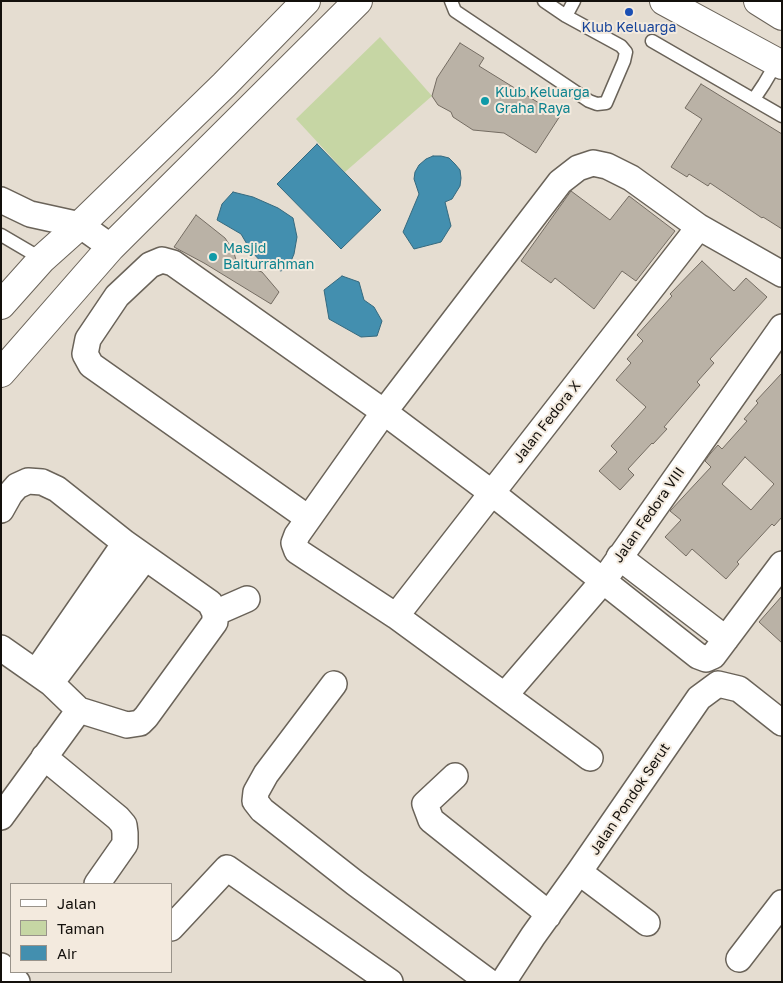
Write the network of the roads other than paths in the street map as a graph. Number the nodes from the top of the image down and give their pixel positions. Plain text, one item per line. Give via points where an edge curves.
1 (306, 1) edge
2 (358, 1) edge
3 (451, 1) edge
4 (574, 1) edge
5 (664, 1) edge
6 (758, 1) edge
7 (548, 3) edge
8 (566, 16) junction
9 (782, 16) edge
10 (652, 42) dead end
11 (779, 63) edge
12 (754, 99) junction
13 (782, 116) edge
14 (1, 200) edge
15 (80, 225) junction
16 (699, 227) junction
17 (1, 235) edge
18 (111, 248) junction
19 (42, 259) junction
20 (782, 274) edge
21 (1, 305) edge
22 (782, 327) edge
23 (1, 374) edge
24 (384, 412) junction
25 (492, 492) junction
26 (1, 510) edge
27 (308, 518) junction
28 (125, 544) junction
29 (619, 557) junction
30 (145, 558) junction
31 (782, 564) edge
32 (604, 580) junction
33 (246, 599) dead end
34 (215, 612) junction
35 (396, 616) junction
36 (726, 639) junction
37 (1, 648) edge
38 (43, 678) junction
39 (334, 684) dead end
40 (505, 695) junction
41 (79, 710) junction
42 (782, 724) edge
43 (44, 757) junction
44 (590, 758) dead end
45 (455, 776) dead end
46 (1, 817) edge
47 (579, 872) junction
48 (98, 883) edge
49 (782, 903) edge
50 (548, 916) junction
51 (647, 923) dead end
52 (172, 927) edge
53 (739, 959) dead end
54 (1, 966) edge
55 (17, 982) edge
56 (390, 982) edge
57 (489, 982) edge
58 (503, 982) edge

1 - 15 street
2 - 18 street
3 - 8 lane via 455,11 589,101 606,103 626,52 621,46
4 - 8 lane
5 - 11 street
6 - 9 street
7 - 8 lane
10 - 12 lane
11 - 12 lane
12 - 13 lane
14 - 15 street via 30,214
15 - 18 street
15 - 19 street
16 - 20 street
16 - 24 street via 631,178 608,166 593,163 578,168 560,182
16 - 25 street, Jalan Fedora X
17 - 19 lane
18 - 23 street
19 - 21 street
22 - 29 street, Jalan Fedora VIII
24 - 25 street
24 - 27 street
24 - 27 street via 173,263 162,260 150,265 117,296 88,339 85,354 91,365
25 - 32 street
25 - 35 street, Jalan Fedora X
26 - 28 street via 17,486 28,480 42,482 57,490
27 - 35 street via 294,543 297,551
28 - 30 street
28 - 38 street
29 - 32 street, Jalan Fedora VIII
29 - 36 street
30 - 34 street via 210,603
30 - 38 street
31 - 36 street
32 - 36 street via 698,656 706,659 713,656
32 - 40 street, Jalan Fedora VIII
33 - 34 street
34 - 41 street via 215,622 140,722 127,726
35 - 40 street
37 - 38 street
38 - 41 street
39 - 57 street via 266,774 255,801 262,810 355,883
40 - 44 street
41 - 43 street
42 - 47 street, Jalan Pondok Serut via 739,689 718,684 698,698
43 - 46 street
43 - 48 street via 124,825 125,844
45 - 50 street via 425,804 431,820
47 - 50 street, Jalan Pondok Serut
47 - 51 street
49 - 53 street
50 - 58 street, Jalan Pondok Serut
52 - 56 street via 227,868
54 - 55 street

